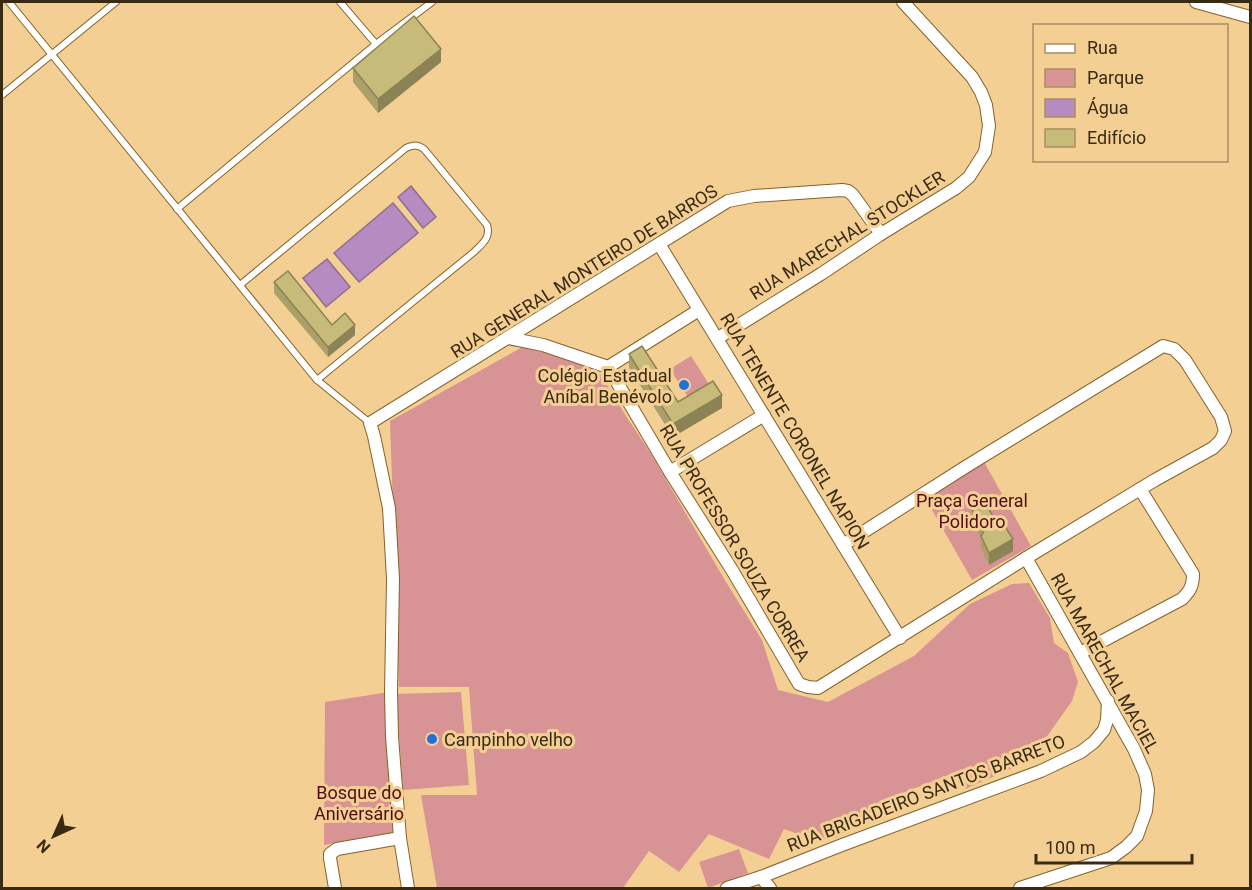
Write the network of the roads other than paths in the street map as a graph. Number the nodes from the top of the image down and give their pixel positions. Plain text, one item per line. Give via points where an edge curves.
1 (9, 2) edge
2 (116, 2) edge
3 (340, 2) edge
4 (432, 2) edge
5 (903, 2) edge
6 (1196, 2) edge
7 (1251, 17) edge
8 (376, 44) junction
9 (51, 54) junction
10 (2, 95) edge
11 (177, 208) junction
12 (881, 234) junction
13 (659, 244) junction
14 (240, 285) junction
15 (699, 310) junction
16 (508, 338) junction
17 (718, 338) junction
18 (608, 368) junction
19 (317, 380) junction
20 (764, 415) junction
21 (370, 423) junction
22 (670, 472) junction
23 (1140, 489) junction
24 (843, 544) junction
25 (1026, 558) junction
26 (900, 638) junction
27 (1080, 653) junction
28 (1108, 701) junction
29 (400, 838) junction
30 (761, 877) junction
31 (335, 888) edge
32 (408, 888) edge
33 (727, 888) edge
34 (770, 888) edge
35 (1020, 888) edge

1 - 9 lane
2 - 9 lane
3 - 8 lane
4 - 8 lane
5 - 12 street, RUA MARECHAL STOCKLER via 972,77 986,105 989,126 985,152 969,177
6 - 7 street
8 - 11 lane
9 - 10 lane
9 - 11 lane
11 - 14 lane
12 - 13 street, RUA GENERAL MONTEIRO DE BARROS via 853,195 842,190 728,201
12 - 17 street, RUA MARECHAL STOCKLER
13 - 15 street, RUA TENENTE CORONEL NAPION
13 - 16 street, RUA GENERAL MONTEIRO DE BARROS
14 - 19 lane
14 - 19 lane via 406,148 419,145 449,178 487,225 487,238
15 - 17 street, RUA TENENTE CORONEL NAPION
15 - 18 street
16 - 18 street via 543,345
16 - 21 street, RUA GENERAL MONTEIRO DE BARROS
17 - 20 street, RUA TENENTE CORONEL NAPION
18 - 22 street, RUA PROFESSOR SOUZA CORREA
19 - 21 lane
20 - 22 street
20 - 24 street, RUA TENENTE CORONEL NAPION
21 - 29 street via 389,508 393,579 391,692
22 - 26 street, RUA PROFESSOR SOUZA CORREA via 799,684 818,688
23 - 24 street, RUA PROFESSOR SOUZA CORREA via 1213,448 1225,431 1221,417 1185,360 1174,349 1163,346
23 - 25 street, RUA PROFESSOR SOUZA CORREA
23 - 27 street via 1193,574 1193,584 1182,599
24 - 26 street, RUA TENENTE CORONEL NAPION
25 - 26 street, RUA PROFESSOR SOUZA CORREA
25 - 27 street, RUA MARECHAL MACIEL
27 - 28 street, RUA MARECHAL MACIEL
28 - 30 street, RUA BRIGADEIRO SANTOS BARRETO via 1104,730 1081,752 1041,771
28 - 35 street, RUA MARECHAL MACIEL via 1145,774 1146,811 1137,836 1111,858
29 - 31 street via 337,849 330,854
29 - 32 street
30 - 33 street, RUA BRIGADEIRO SANTOS BARRETO
30 - 34 street

